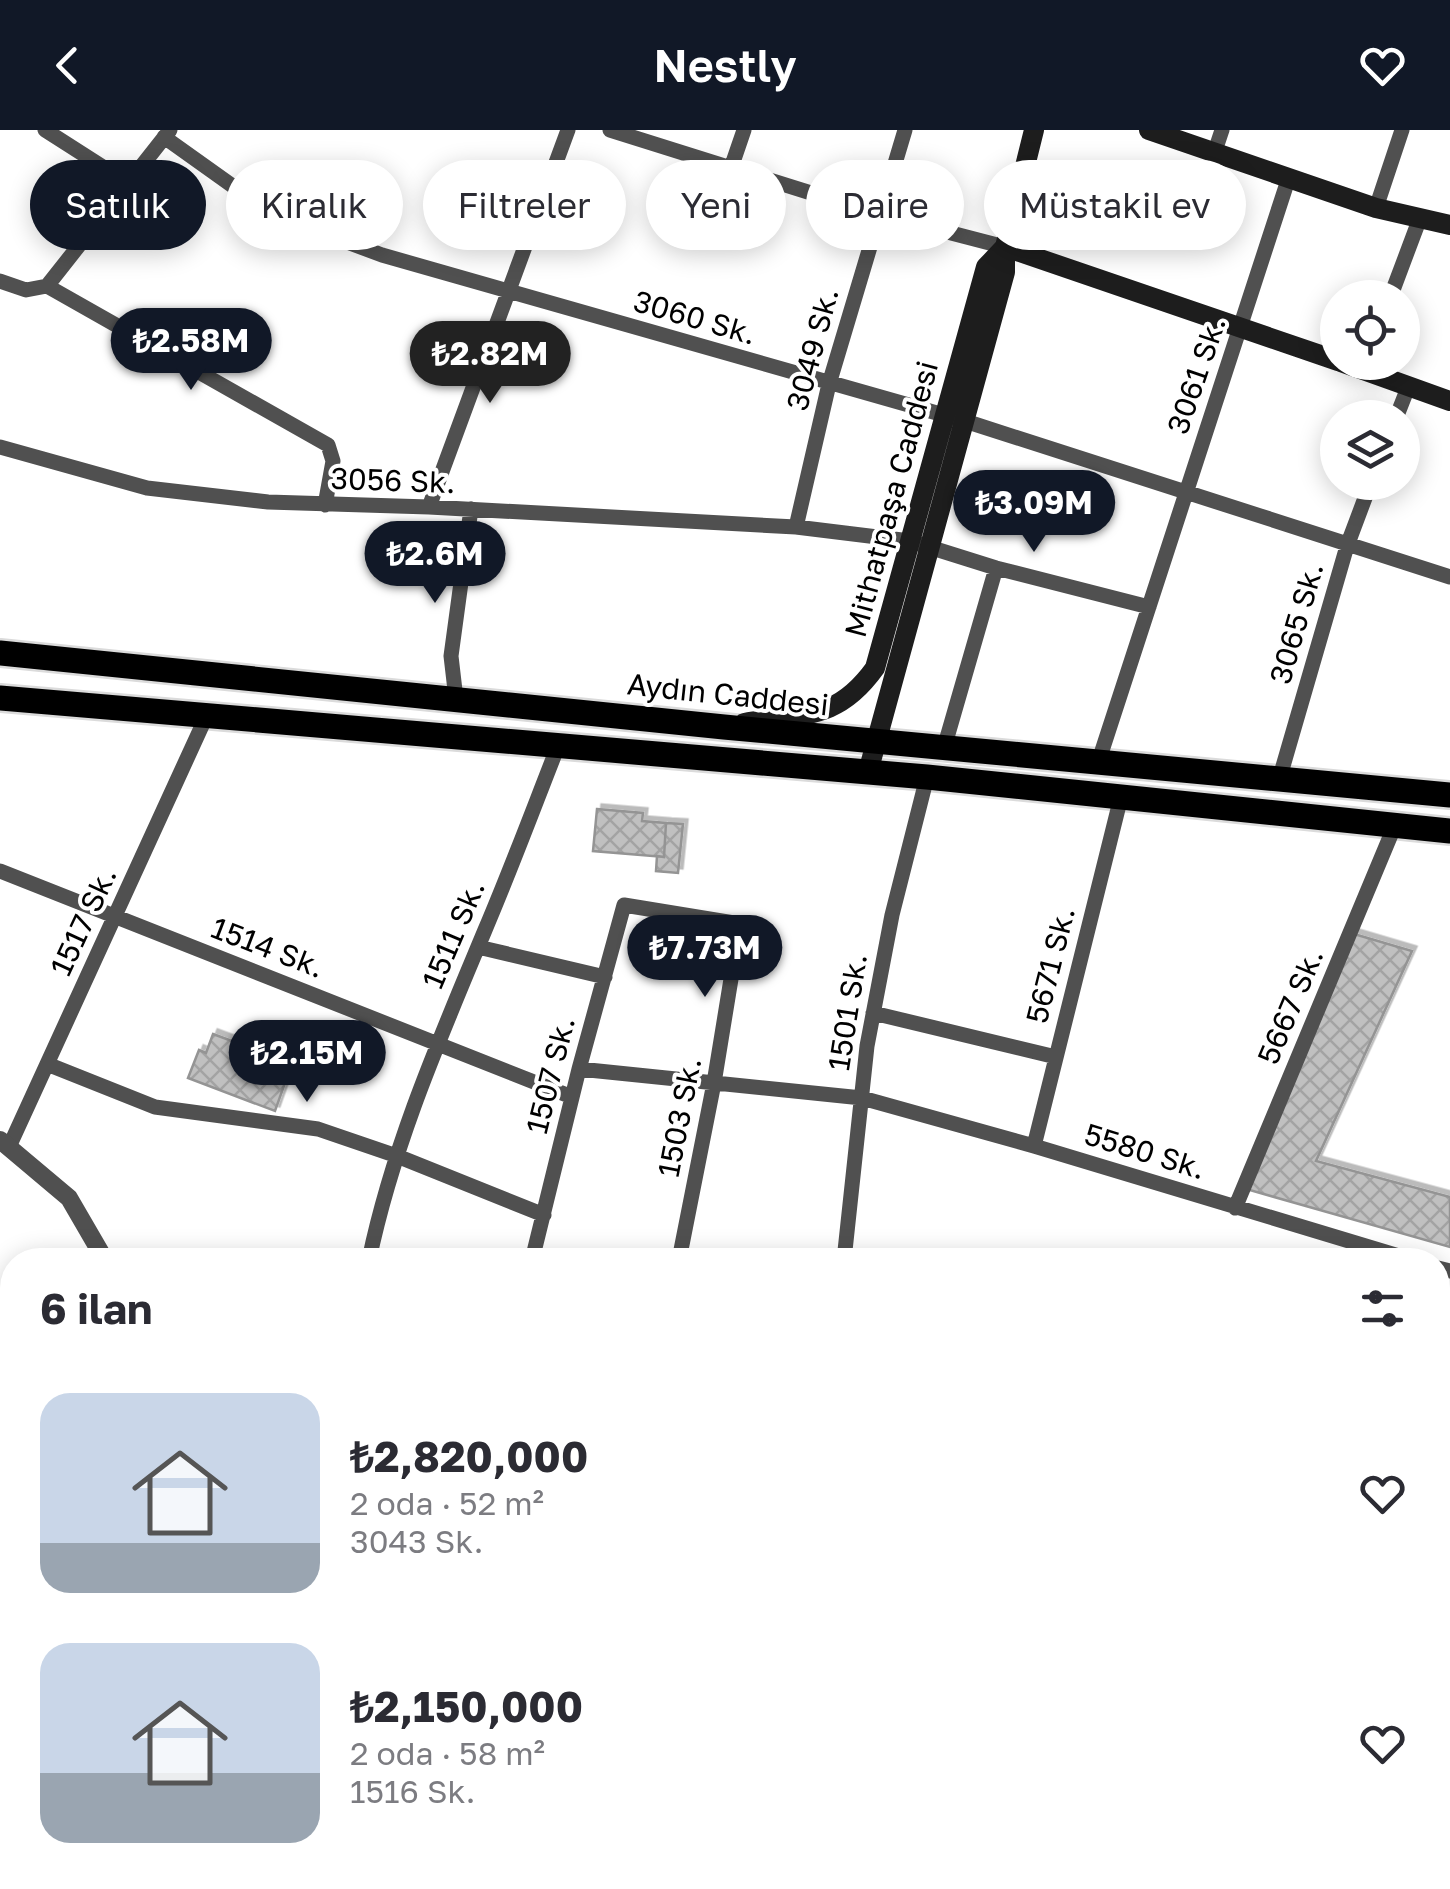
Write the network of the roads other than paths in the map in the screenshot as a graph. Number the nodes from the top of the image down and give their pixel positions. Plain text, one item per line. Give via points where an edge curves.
1 (45, 130) edge
2 (568, 130) edge
3 (610, 130) edge
4 (744, 130) edge
5 (906, 130) edge
6 (1034, 130) edge
7 (1149, 130) edge
8 (1222, 130) edge
9 (1402, 130) edge
10 (167, 134) edge
11 (1214, 154) junction
12 (92, 160) edge
13 (146, 160) edge
14 (706, 160) edge
15 (734, 160) edge
16 (896, 160) edge
17 (1026, 160) edge
18 (1290, 176) junction
19 (1376, 208) junction
20 (1420, 218) junction
21 (1450, 225) edge
22 (75, 250) edge
23 (868, 250) edge
24 (1001, 250) edge
25 (1013, 250) edge
26 (1397, 280) edge
27 (0, 281) edge
28 (47, 286) junction
29 (510, 289) junction
30 (1242, 329) junction
31 (1320, 356) edge
32 (1396, 380) edge
33 (829, 384) junction
34 (1408, 385) junction
35 (1403, 400) edge
36 (1450, 401) edge
37 (955, 418) junction
38 (0, 448) edge
39 (1184, 492) junction
40 (1365, 500) edge
41 (324, 505) junction
42 (429, 507) junction
43 (471, 510) junction
44 (796, 527) junction
45 (920, 543) junction
46 (1348, 546) junction
47 (996, 568) junction
48 (1450, 578) edge
49 (1149, 608) junction
50 (0, 653) edge
51 (0, 698) edge
52 (456, 700) junction
53 (206, 716) junction
54 (724, 727) junction
55 (876, 741) junction
56 (558, 746) junction
57 (944, 748) junction
58 (1098, 763) junction
59 (868, 772) junction
60 (927, 777) junction
61 (1279, 780) junction
62 (1450, 795) edge
63 (1120, 797) junction
64 (1395, 825) junction
65 (1450, 831) edge
66 (0, 871) edge
67 (624, 905) joint
68 (115, 916) junction
69 (478, 947) junction
70 (605, 977) junction
71 (874, 1013) junction
72 (436, 1042) junction
73 (1056, 1057) junction
74 (48, 1064) junction
75 (579, 1069) junction
76 (714, 1083) junction
77 (572, 1097) junction
78 (862, 1098) junction
79 (5, 1144) edge
80 (1034, 1146) junction
81 (396, 1156) junction
82 (1235, 1208) junction
83 (544, 1214) junction
84 (98, 1248) edge
85 (371, 1248) edge
86 (535, 1248) edge
87 (681, 1248) edge
88 (845, 1248) edge
89 (1371, 1248) edge

1 - 12 street
2 - 29 street
3 - 14 street
4 - 15 street
5 - 16 street, 3049 Sk.
6 - 17 main road, Mithatpaşa Caddesi
7 - 11 main road
8 - 11 street
9 - 19 street
10 - 13 street
10 - 29 street, 3060 Sk. via 272,214 382,256
11 - 18 main road
18 - 19 main road
18 - 30 street, 3061 Sk.
19 - 20 main road
20 - 21 main road
20 - 26 street
22 - 28 street
23 - 33 street, 3049 Sk.
24 - 37 main road, Mithatpaşa Caddesi via 986,266
25 - 30 main road
27 - 28 street via 26,290
28 - 41 street via 328,444 333,461
29 - 33 street, 3060 Sk.
29 - 42 street
30 - 31 main road
30 - 39 street, 3061 Sk.
32 - 34 main road
33 - 37 street, 3060 Sk.
33 - 44 street, 3049 Sk.
34 - 35 street
34 - 36 main road
37 - 39 street, 3060 Sk.
37 - 45 main road, Mithatpaşa Caddesi
38 - 41 street, 3056 Sk. via 147,488
39 - 46 street, 3060 Sk.
39 - 49 street, 3061 Sk.
40 - 46 street, 3065 Sk.
41 - 42 street, 3056 Sk.
42 - 43 street, 3056 Sk.
43 - 44 street, 3056 Sk.
43 - 52 street via 451,656
44 - 45 street, 3056 Sk.
45 - 47 street, 3056 Sk.
45 - 54 main road, Mithatpaşa Caddesi via 876,668 857,693 835,708
45 - 55 main road, Mithatpaşa Caddesi
46 - 48 street, 3060 Sk.
46 - 61 street, 3065 Sk.
47 - 49 street, 3056 Sk.
47 - 57 street
49 - 58 street, 3061 Sk.
50 - 52 highway, Aydın Caddesi
51 - 53 highway
52 - 54 highway, Aydın Caddesi
53 - 56 highway
53 - 68 street, 1517 Sk.
54 - 55 highway, Aydın Caddesi
55 - 57 highway, Aydın Caddesi
55 - 59 main road, Mithatpaşa Caddesi
56 - 59 highway
56 - 69 street, 1511 Sk.
57 - 58 highway, Aydın Caddesi
58 - 61 highway, Aydın Caddesi
59 - 60 highway
60 - 63 highway
60 - 71 street, 1501 Sk.
61 - 62 highway, Aydın Caddesi
63 - 64 highway
63 - 73 street, 5671 Sk.
64 - 65 highway
64 - 82 street, 5667 Sk.
66 - 68 street, 1514 Sk.
67 - 70 street, 1507 Sk.
67 - 76 street, 1503 Sk. via 740,924
68 - 72 street, 1514 Sk.
68 - 74 street, 1517 Sk.
69 - 70 street
69 - 72 street, 1511 Sk.
70 - 75 street, 1507 Sk.
71 - 73 street
71 - 78 street, 1501 Sk.
72 - 77 street, 1514 Sk.
72 - 81 street, 1511 Sk.
73 - 80 street, 5671 Sk.
74 - 79 street, 1517 Sk.
74 - 81 street via 156,1107 318,1129
75 - 76 street, 5580 Sk.
75 - 77 street, 1507 Sk.
76 - 78 street, 5580 Sk.
76 - 87 street, 1503 Sk.
77 - 83 street, 1507 Sk.
78 - 80 street, 5580 Sk.
78 - 88 street, 1501 Sk.
79 - 84 street via 69,1198
80 - 82 street, 5580 Sk.
81 - 83 street
81 - 85 street, 1511 Sk.
82 - 89 street, 5580 Sk.
83 - 86 street, 1507 Sk.

